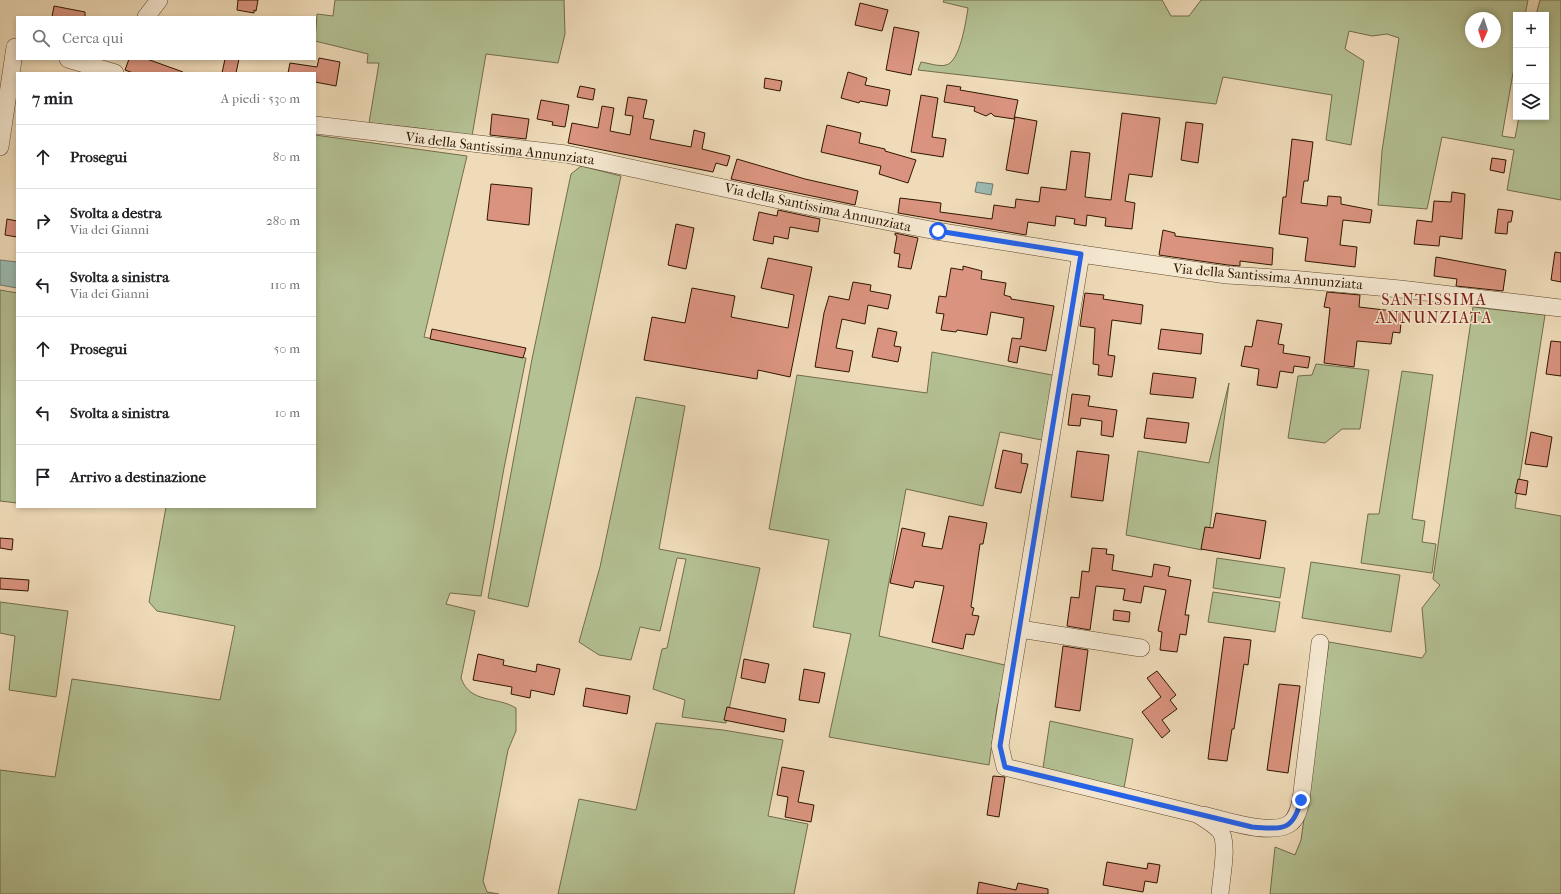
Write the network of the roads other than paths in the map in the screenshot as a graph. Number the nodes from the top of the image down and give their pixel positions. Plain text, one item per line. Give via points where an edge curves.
1 (160, 0) edge
2 (147, 16) edge
3 (11, 47) edge
4 (74, 60) edge
5 (113, 67) edge
6 (316, 125) edge
7 (0, 147) edge
8 (1081, 254) junction
9 (1561, 308) edge
10 (1020, 629) junction
11 (1320, 643) dead end
12 (1141, 648) dead end
13 (1197, 814) junction
14 (1220, 894) edge

1 - 2 street
3 - 7 street
4 - 5 street
6 - 8 street, Via della Santissima Annunziata via 566,154 802,205 936,231
8 - 9 street, Via della Santissima Annunziata via 1227,275 1400,289
8 - 10 street
10 - 12 street
10 - 13 street via 1000,746 1005,767
11 - 13 street via 1297,815 1290,824 1277,829 1252,827
13 - 14 street via 1221,833 1224,843

